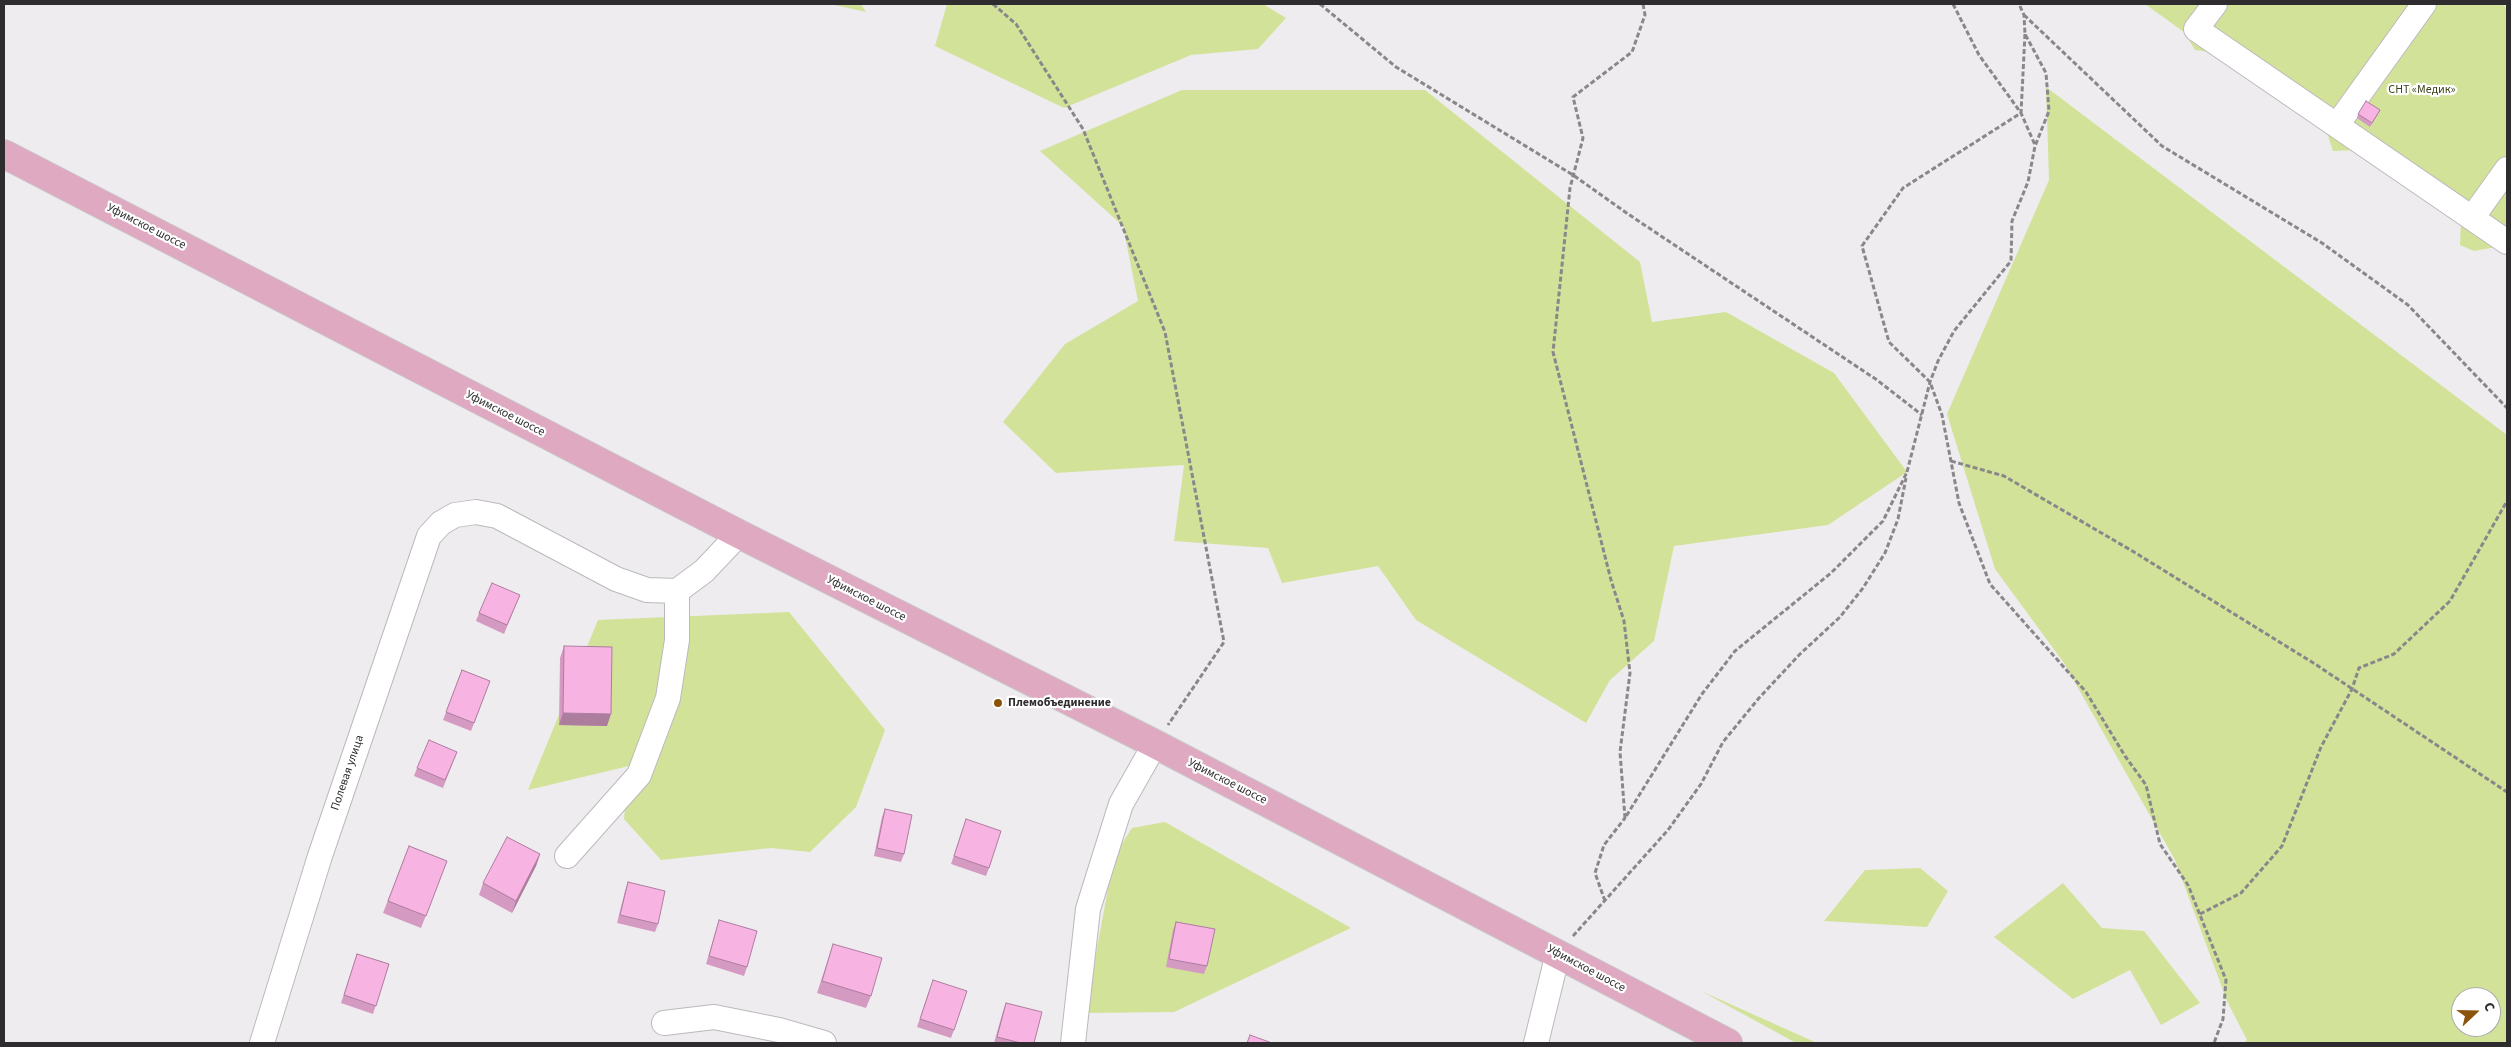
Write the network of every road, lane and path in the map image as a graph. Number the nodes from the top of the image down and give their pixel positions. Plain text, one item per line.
1 (993, 4) edge
2 (1320, 4) edge
3 (1643, 4) edge
4 (1953, 4) edge
5 (2019, 4) edge
6 (2215, 4) edge
7 (2424, 4) edge
8 (2024, 15) junction
9 (2025, 34) junction
10 (2021, 113) junction
11 (2337, 125) junction
12 (2035, 146) junction
13 (4, 154) edge
14 (2507, 169) edge
15 (1573, 175) junction
16 (2472, 218) junction
17 (2507, 242) edge
18 (1930, 382) junction
19 (2507, 408) edge
20 (1922, 415) junction
21 (1951, 461) junction
22 (1907, 472) junction
23 (2507, 501) edge
24 (739, 534) junction
25 (677, 591) junction
26 (2352, 689) junction
27 (1154, 744) junction
28 (2507, 792) edge
29 (1625, 818) junction
30 (567, 856) dead end
31 (1605, 901) junction
32 (2200, 914) junction
33 (1558, 953) junction
34 (664, 1024) dead end
35 (262, 1043) edge
36 (824, 1043) edge
37 (1073, 1043) edge
38 (1536, 1043) edge
39 (1728, 1043) edge
40 (2214, 1043) edge

1 - 27 path
2 - 15 path
3 - 15 path
4 - 10 path
5 - 8 path
6 - 11 street
7 - 11 street
8 - 9 path
8 - 19 path
9 - 10 path
9 - 12 path
10 - 12 path
10 - 18 path
11 - 16 street
12 - 18 path
13 - 24 main road, Уфимское шоссе
14 - 16 street
15 - 20 path
15 - 29 path
16 - 17 street
18 - 20 path
18 - 21 path
20 - 22 path
21 - 26 path
21 - 32 path
22 - 29 path
22 - 31 path
23 - 26 path
24 - 25 street
24 - 27 main road, Уфимское шоссе
25 - 30 street
25 - 35 street, Полевая улица
26 - 28 path
26 - 32 path
27 - 33 main road, Уфимское шоссе
27 - 37 street
29 - 31 path
31 - 33 path
32 - 40 path
33 - 38 street
33 - 39 main road, Уфимское шоссе
34 - 36 street

